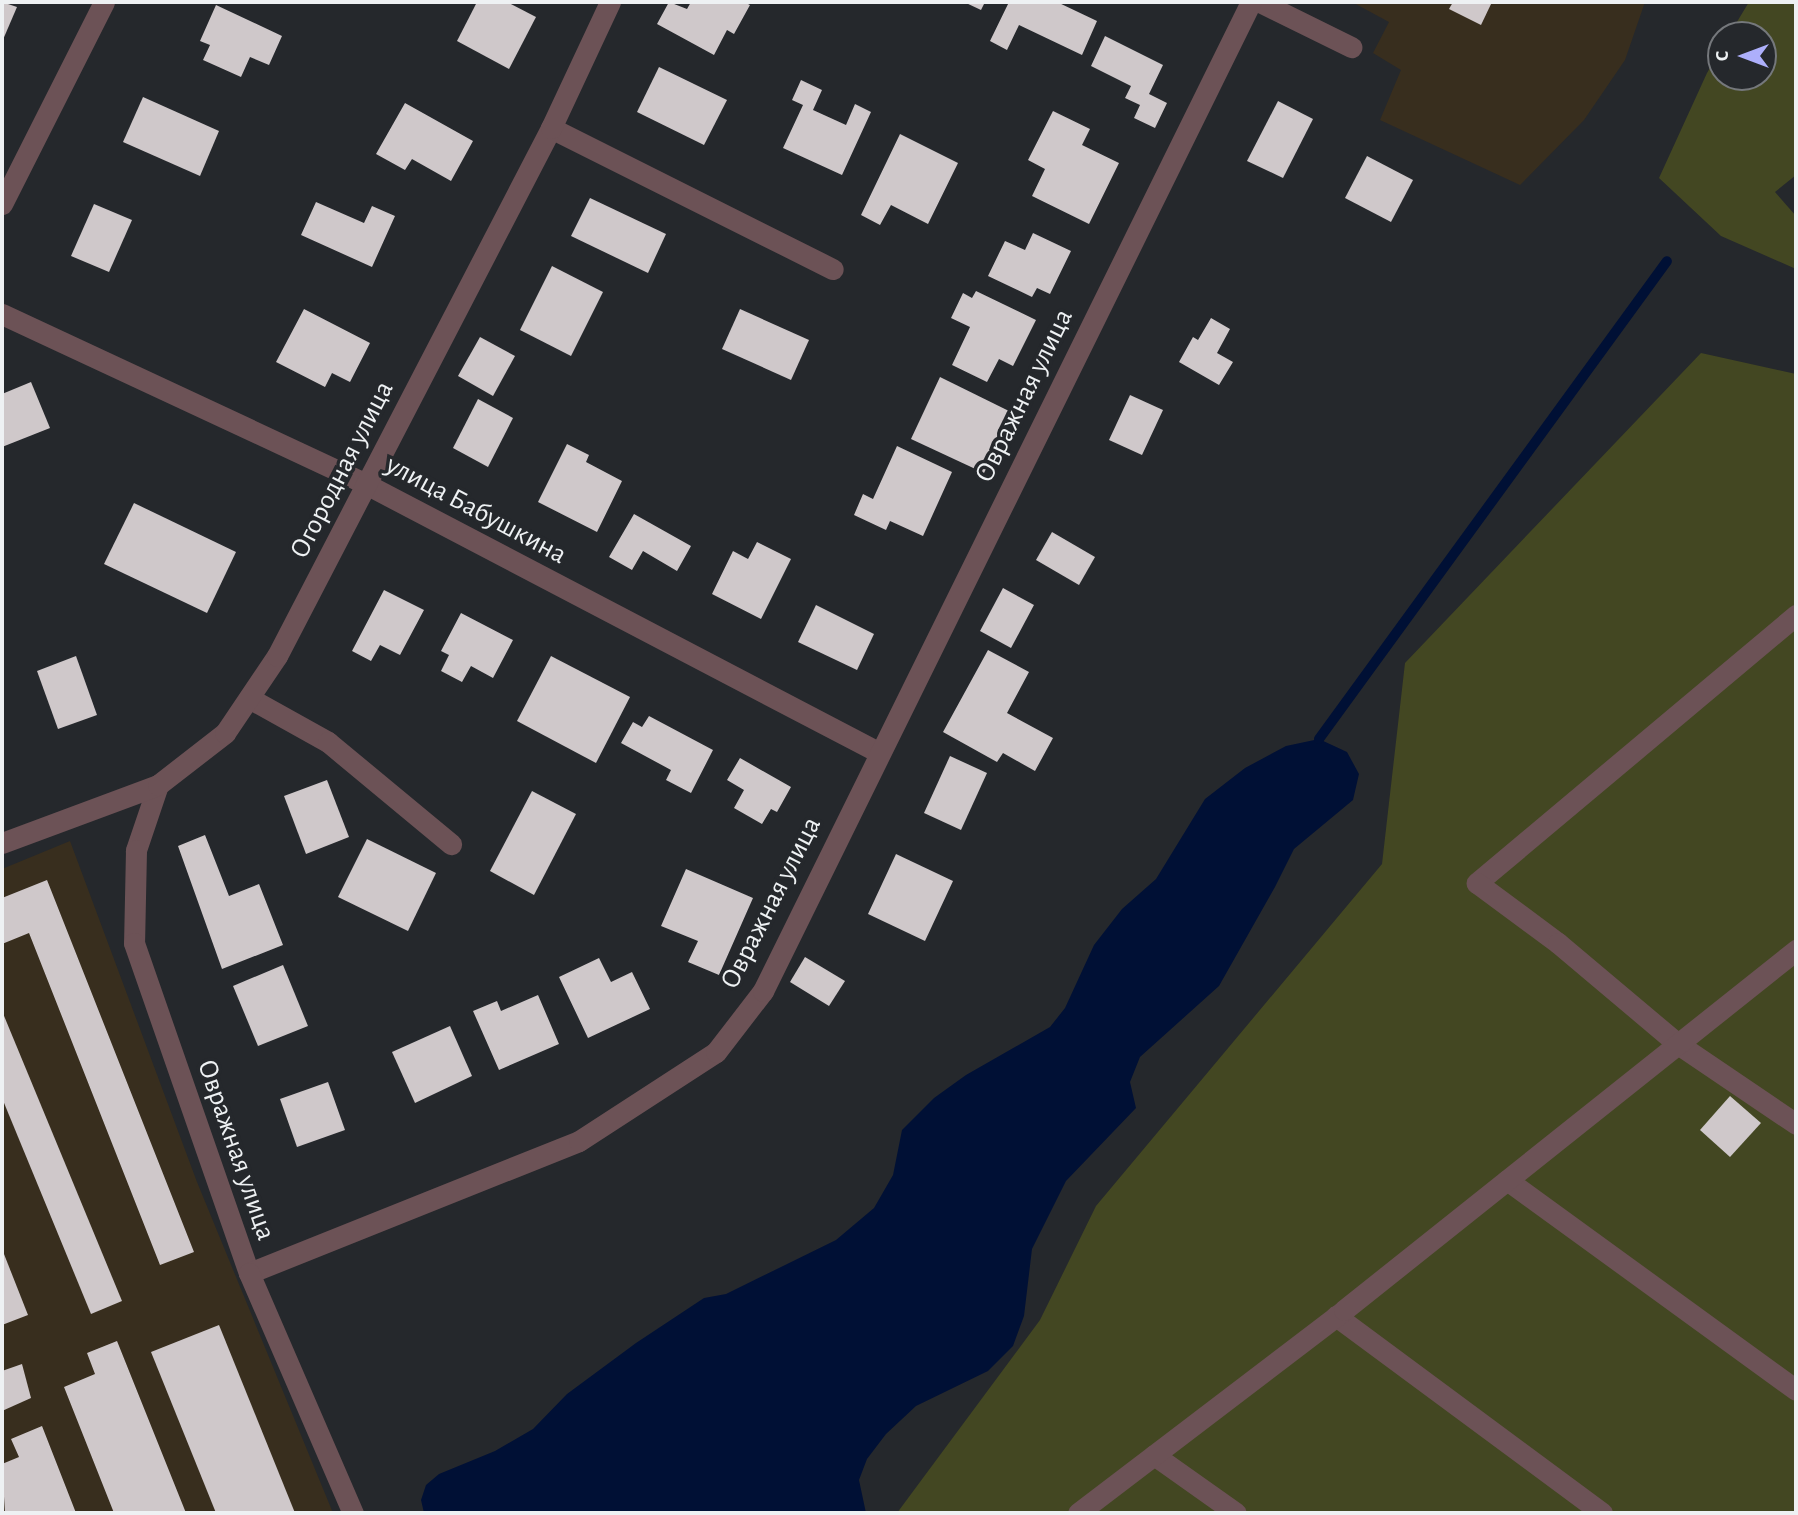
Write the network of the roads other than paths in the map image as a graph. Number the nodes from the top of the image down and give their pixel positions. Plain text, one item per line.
1 (104, 2) edge
2 (610, 2) edge
3 (1251, 2) edge
4 (1260, 2) edge
5 (1352, 47) dead end
6 (551, 128) junction
7 (2, 204) edge
8 (833, 269) dead end
9 (2, 314) edge
10 (366, 484) junction
11 (1796, 615) edge
12 (249, 698) junction
13 (878, 752) junction
14 (158, 785) junction
15 (2, 843) edge
16 (451, 844) dead end
17 (1796, 950) edge
18 (1678, 1044) junction
19 (1796, 1124) edge
20 (1507, 1180) junction
21 (249, 1273) junction
22 (1336, 1316) junction
23 (1796, 1390) edge
24 (1154, 1455) junction
25 (353, 1513) edge
26 (1078, 1513) edge
27 (1236, 1513) edge
28 (1602, 1513) edge

1 - 7 street
2 - 6 street, Огородная улица
3 - 13 street, Овражная улица
4 - 5 street
6 - 8 street
6 - 10 street, Огородная улица
9 - 10 street, улица Бабушкина
10 - 12 street, Огородная улица
10 - 13 street, улица Бабушкина
11 - 18 street
12 - 14 street, Огородная улица
12 - 16 street
13 - 21 street, Овражная улица
14 - 15 street, Огородная улица
14 - 21 street, Овражная улица
17 - 18 street
18 - 19 street
18 - 20 street
20 - 22 street
20 - 23 street
21 - 25 street
22 - 24 street
22 - 28 street
24 - 26 street
24 - 27 street

